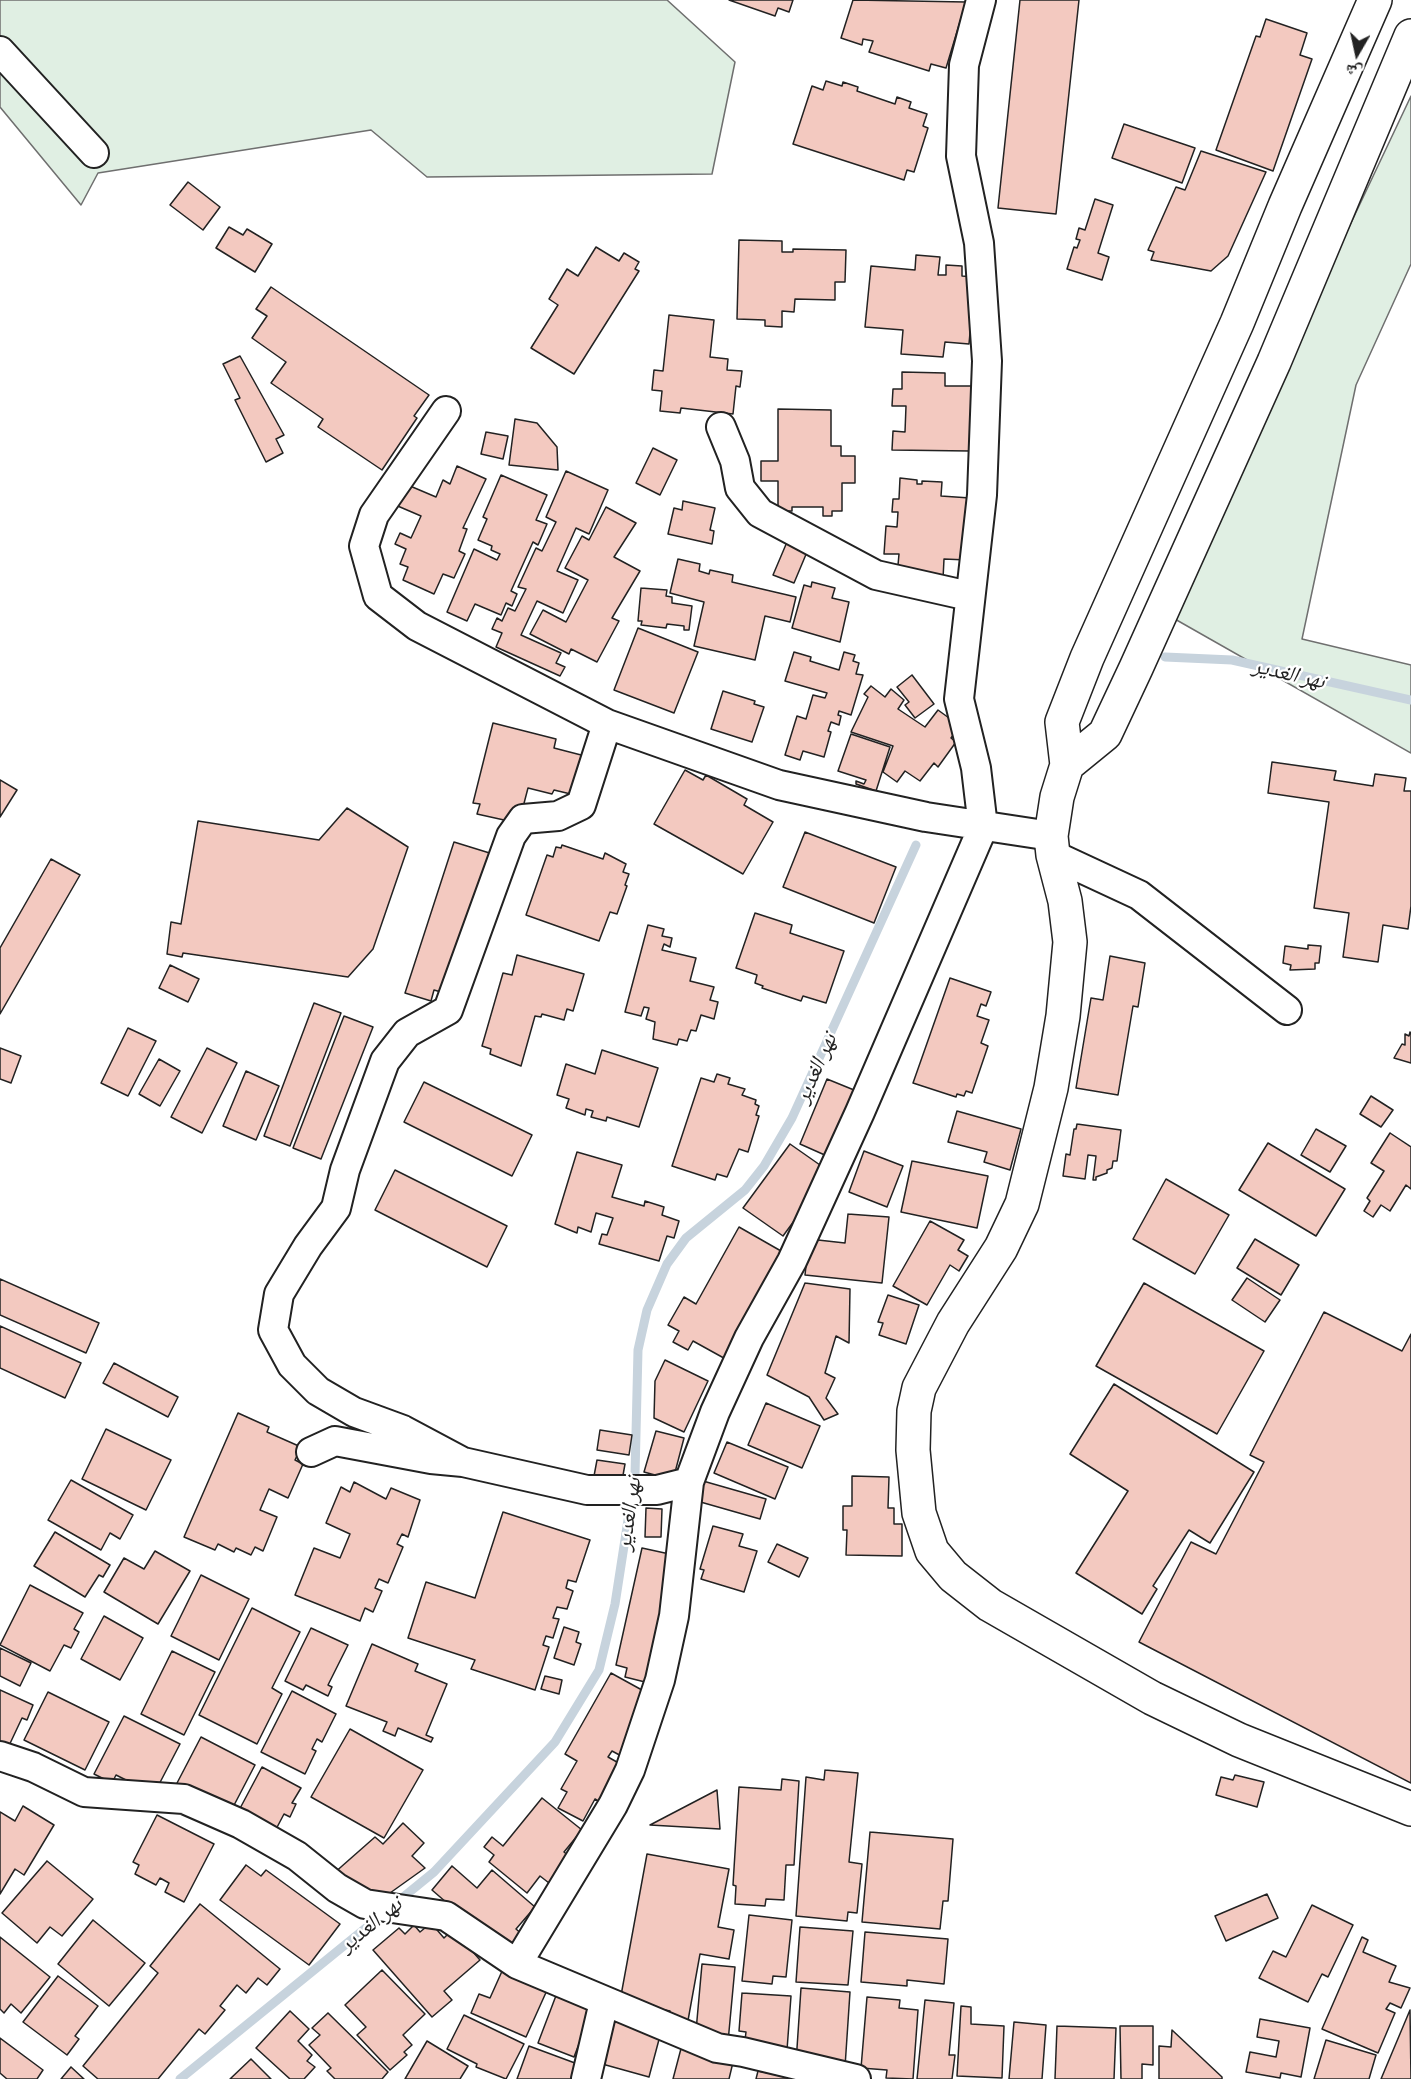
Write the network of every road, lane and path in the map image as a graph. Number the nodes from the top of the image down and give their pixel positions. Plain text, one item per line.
1 (981, 0) edge
2 (1375, 0) edge
3 (1411, 36) edge
4 (0, 51) edge
5 (94, 153) dead end
6 (446, 411) dead end
7 (721, 427) dead end
8 (969, 596) junction
9 (607, 724) junction
10 (1067, 765) junction
11 (983, 827) junction
12 (1052, 846) junction
13 (1287, 1010) dead end
14 (312, 1452) dead end
15 (463, 1462) junction
16 (689, 1482) junction
17 (0, 1756) edge
18 (1411, 1809) edge
19 (517, 1964) junction
20 (604, 2002) junction
21 (586, 2079) edge
22 (855, 2079) edge

1 - 8 street
2 - 10 street
3 - 10 street
4 - 5 street
6 - 9 street
7 - 8 street
8 - 11 street
9 - 11 street
9 - 15 street
10 - 12 street
11 - 12 street
11 - 16 street
12 - 13 street
12 - 18 street
14 - 15 street
15 - 16 street
16 - 19 street
17 - 19 street
19 - 20 street
20 - 21 street
20 - 22 street

